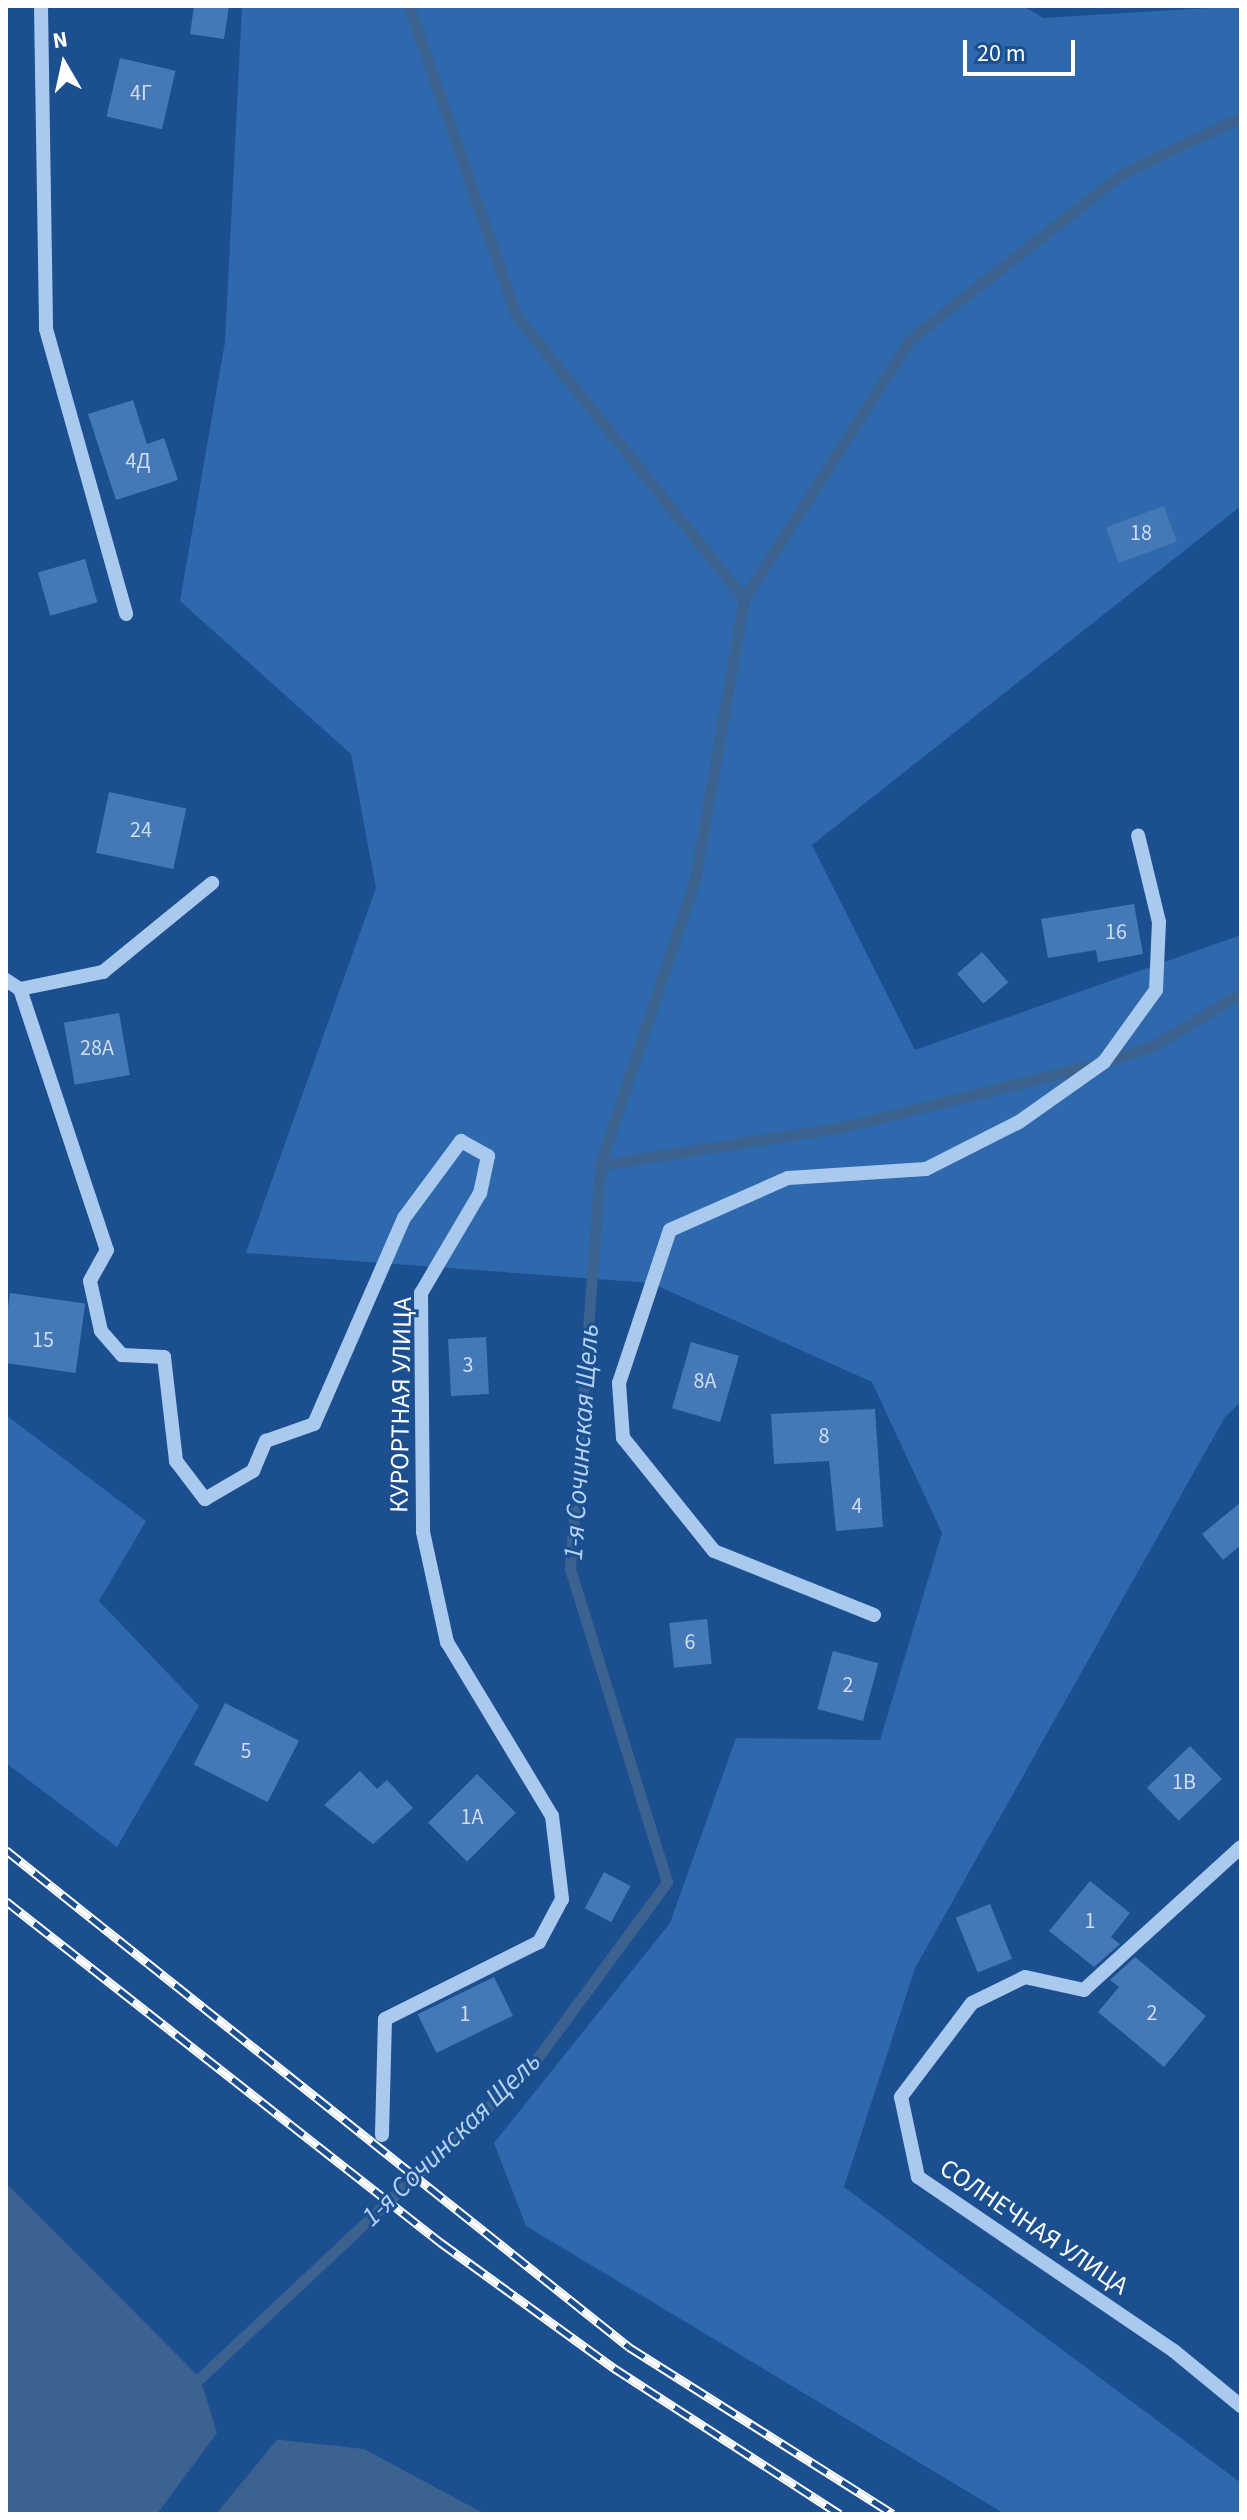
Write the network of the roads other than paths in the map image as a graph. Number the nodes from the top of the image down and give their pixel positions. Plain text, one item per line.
1 (41, 6) edge
2 (126, 614) dead end
3 (1138, 835) dead end
4 (212, 883) dead end
5 (6, 980) edge
6 (20, 989) junction
7 (874, 1615) dead end
8 (1241, 1847) edge
9 (382, 2135) dead end
10 (1241, 2406) edge

1 - 2 street
3 - 7 street
4 - 6 street
5 - 6 street
6 - 9 street, КУРОРТНАЯ УЛИЦА
8 - 10 street, СОЛНЕЧНАЯ УЛИЦА

